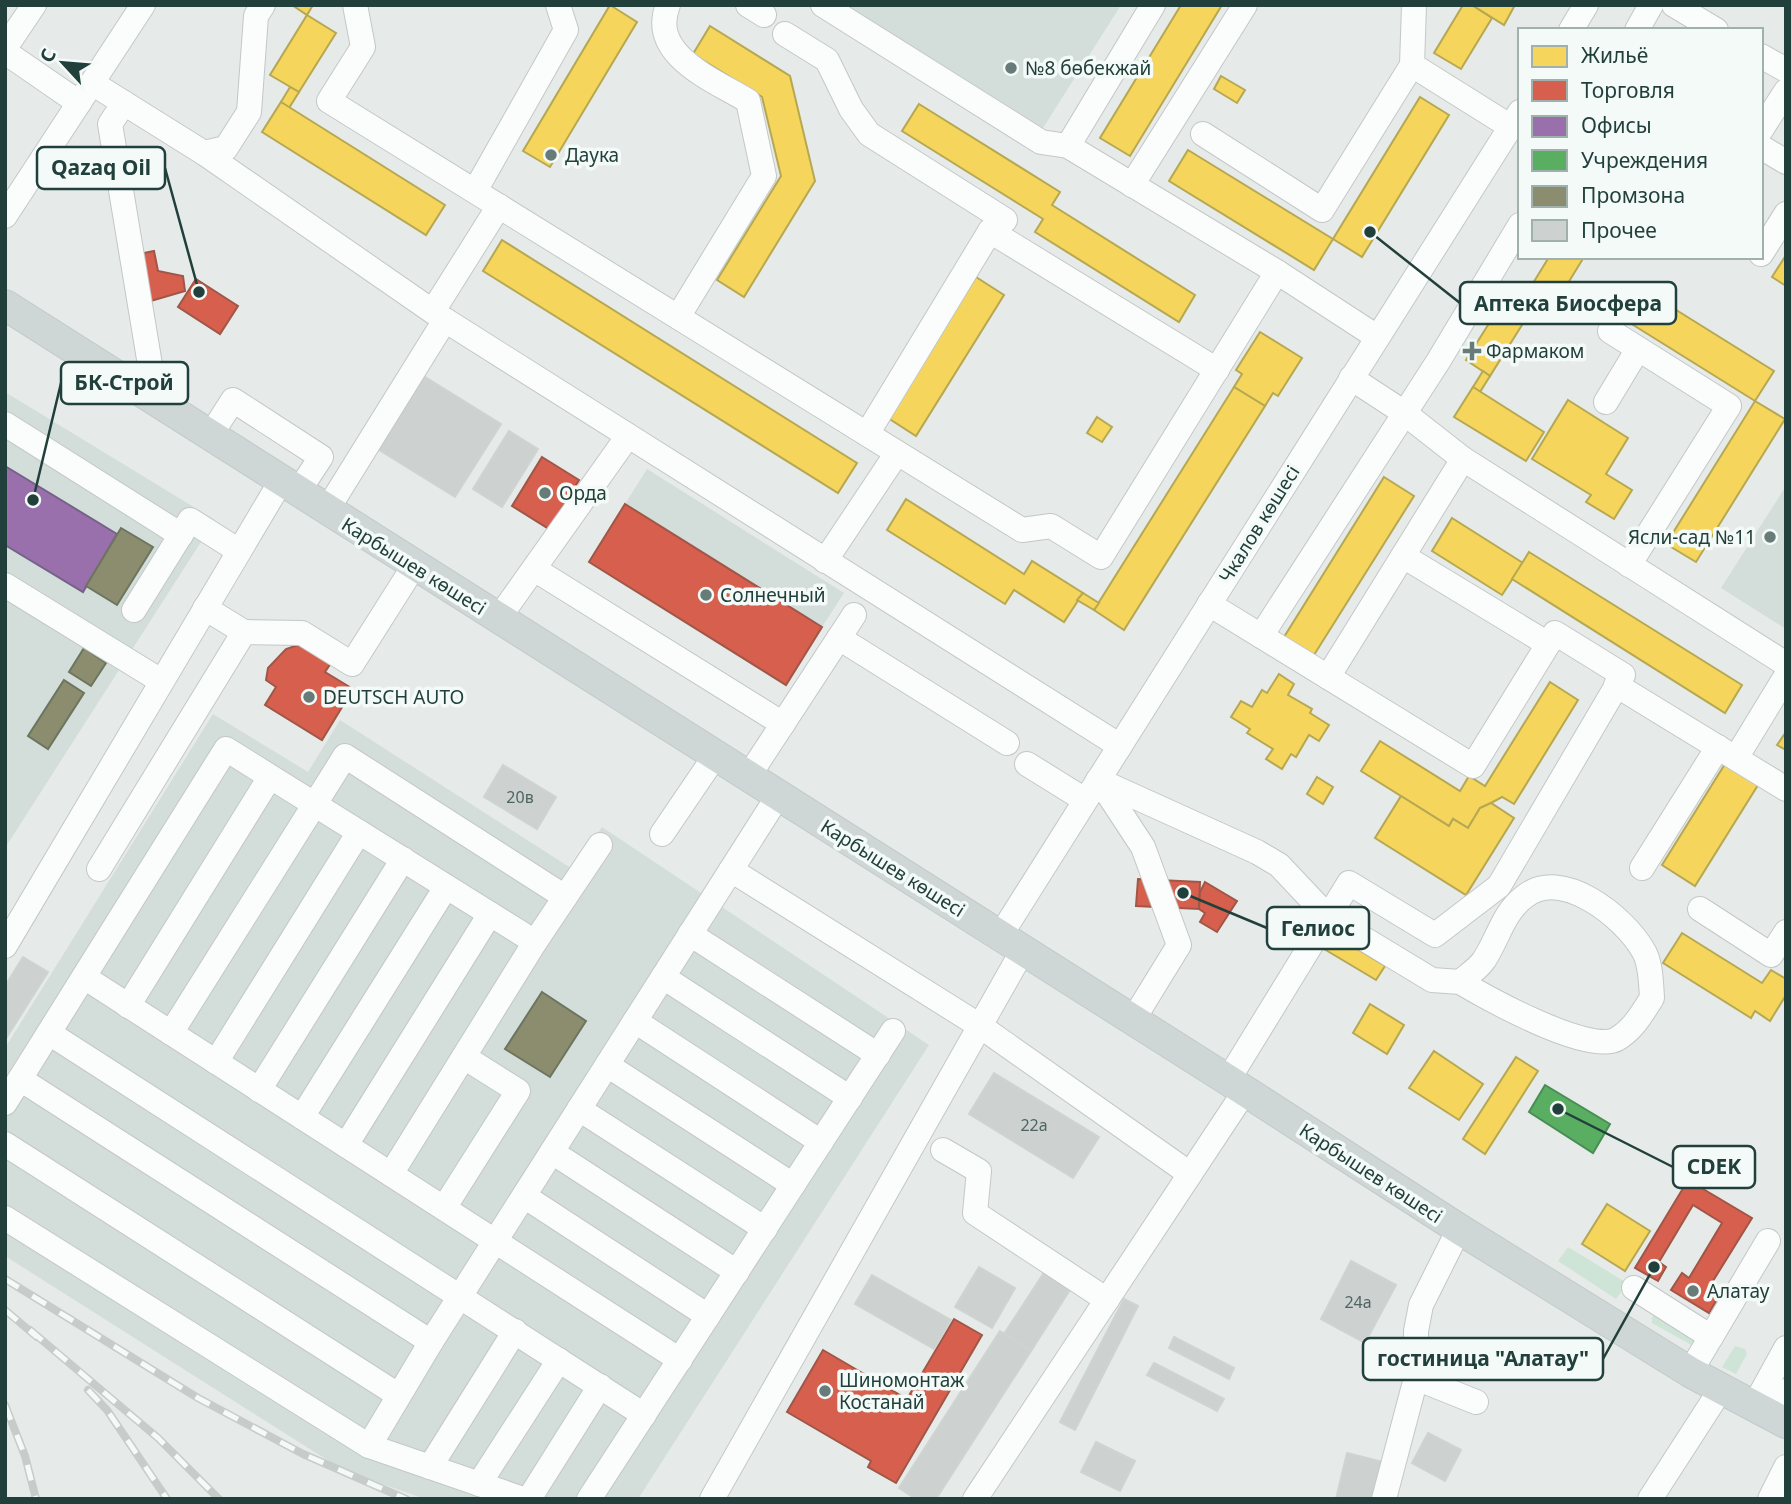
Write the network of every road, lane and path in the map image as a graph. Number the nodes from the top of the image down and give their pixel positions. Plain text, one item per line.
1 (34, 5) edge
2 (143, 5) edge
3 (262, 5) edge
4 (355, 5) edge
5 (558, 5) edge
6 (668, 5) edge
7 (823, 5) edge
8 (1153, 5) edge
9 (1245, 5) edge
10 (1414, 5) edge
11 (1586, 5) edge
12 (1651, 5) edge
13 (1674, 5) edge
14 (1572, 28) edge
15 (1638, 28) edge
16 (1713, 28) edge
17 (785, 34) dead end
18 (5, 50) edge
19 (1763, 57) edge
20 (1412, 65) junction
21 (1786, 70) edge
22 (92, 83) junction
23 (1786, 90) edge
24 (79, 103) junction
25 (124, 103) junction
26 (1515, 120) edge
27 (1763, 127) edge
28 (1203, 134) dead end
29 (1068, 146) junction
30 (1763, 148) edge
31 (204, 153) junction
32 (1786, 162) edge
33 (1132, 185) junction
34 (475, 191) junction
35 (499, 206) junction
36 (1786, 214) edge
37 (5, 216) edge
38 (1518, 228) edge
39 (990, 231) junction
40 (1763, 251) edge
41 (1278, 272) junction
42 (5, 305) edge
43 (439, 315) junction
44 (678, 317) junction
45 (1610, 331) dead end
46 (1377, 337) junction
47 (1639, 349) junction
48 (1217, 370) junction
49 (1351, 378) junction
50 (156, 401) junction
51 (1606, 402) dead end
52 (1404, 412) junction
53 (5, 424) edge
54 (867, 434) junction
55 (210, 436) junction
56 (628, 436) junction
57 (897, 453) junction
58 (1464, 459) junction
59 (290, 487) junction
60 (327, 510) junction
61 (181, 535) junction
62 (239, 551) junction
63 (1403, 556) junction
64 (825, 561) junction
65 (1629, 565) junction
66 (414, 566) junction
67 (534, 569) junction
68 (5, 585) edge
69 (1209, 604) junction
70 (205, 608) junction
71 (134, 610) dead end
72 (854, 615) dead end
73 (498, 620) junction
74 (244, 632) junction
75 (1261, 636) junction
76 (839, 638) junction
77 (1548, 644) junction
78 (1786, 664) edge
79 (1786, 676) edge
80 (1328, 677) junction
81 (161, 681) junction
82 (1616, 685) junction
83 (783, 724) junction
84 (1007, 743) dead end
85 (1120, 746) junction
86 (1727, 753) junction
87 (715, 756) junction
88 (1027, 764) dead end
89 (270, 777) junction
90 (748, 777) junction
91 (1786, 789) edge
92 (1092, 790) junction
93 (778, 796) junction
94 (314, 804) junction
95 (359, 832) junction
96 (662, 834) dead end
97 (600, 845) dead end
98 (402, 859) junction
99 (1643, 868) dead end
100 (99, 869) dead end
101 (731, 870) junction
102 (446, 887) junction
103 (565, 897) junction
104 (1700, 909) dead end
105 (490, 914) junction
106 (1328, 917) junction
107 (1786, 932) edge
108 (690, 934) junction
109 (535, 942) junction
110 (1011, 943) junction
111 (5, 946) edge
112 (83, 977) junction
113 (663, 977) junction
114 (1460, 982) junction
115 (128, 1006) junction
116 (1133, 1020) junction
117 (635, 1021) junction
118 (980, 1026) junction
119 (893, 1031) dead end
120 (49, 1033) junction
121 (171, 1033) junction
122 (878, 1055) junction
123 (464, 1057) junction
124 (216, 1062) junction
125 (607, 1065) junction
126 (20, 1079) junction
127 (1237, 1085) junction
128 (259, 1090) junction
129 (850, 1098) junction
130 (5, 1103) edge
131 (579, 1109) junction
132 (302, 1117) junction
133 (821, 1142) junction
134 (5, 1143) edge
135 (346, 1145) junction
136 (943, 1150) dead end
137 (552, 1152) junction
138 (391, 1174) junction
139 (1191, 1174) junction
140 (793, 1185) junction
141 (524, 1196) junction
142 (444, 1209) junction
143 (5, 1218) edge
144 (765, 1229) junction
145 (1459, 1229) junction
146 (495, 1241) junction
147 (1768, 1241) dead end
148 (737, 1272) junction
149 (1634, 1288) dead end
150 (460, 1296) junction
151 (1107, 1300) junction
152 (708, 1316) junction
153 (514, 1331) junction
154 (1711, 1337) junction
155 (431, 1342) junction
156 (1786, 1348) edge
157 (559, 1360) junction
158 (680, 1360) junction
159 (1690, 1372) junction
160 (1416, 1378) junction
161 (600, 1386) junction
162 (1721, 1389) junction
163 (398, 1395) junction
164 (1476, 1402) dead end
165 (1774, 1409) edge
166 (644, 1415) junction
167 (369, 1446) junction
168 (430, 1467) junction
169 (479, 1484) junction
170 (523, 1499) edge
171 (529, 1499) edge
172 (589, 1499) edge
173 (712, 1499) edge
174 (975, 1499) edge
175 (1384, 1499) edge
176 (1650, 1499) edge

1 - 18 street
2 - 22 street
3 - 31 street
4 - 34 street
5 - 34 street
6 - 44 street
7 - 29 street
8 - 29 street
9 - 33 street
10 - 20 street
11 - 14 street
12 - 15 street
13 - 16 street
17 - 39 street
18 - 24 street
19 - 21 street
20 - 26 street
20 - 28 street
22 - 24 street
22 - 25 street
23 - 27 street
24 - 37 street
25 - 31 street
25 - 50 street
26 - 46 street, Чкалов көшесі
29 - 33 street
30 - 32 street
31 - 43 street
33 - 41 street
34 - 35 street
35 - 43 street
35 - 44 street
36 - 40 street
38 - 52 street
39 - 48 street
39 - 54 street
41 - 46 street
41 - 48 street
42 - 50 main road, Карбышев көшесі
43 - 56 street
43 - 60 street
44 - 54 street
45 - 47 street
46 - 49 street, Чкалов көшесі
47 - 51 street
47 - 65 street
48 - 57 street
49 - 52 street
49 - 69 street, Чкалов көшесі
50 - 55 main road, Карбышев көшесі
52 - 58 street
52 - 75 street
53 - 61 street
54 - 57 street
55 - 59 main road, Карбышев көшесі
55 - 59 street
56 - 64 street
56 - 67 street
57 - 64 street
58 - 63 street
58 - 65 street
59 - 60 main road, Карбышев көшесі
59 - 62 street
60 - 66 main road, Карбышев көшесі
61 - 62 street
61 - 71 street
62 - 70 street
63 - 77 street
63 - 80 street
64 - 85 street
65 - 78 street
66 - 73 main road, Карбышев көшесі
66 - 74 street
67 - 73 street
67 - 83 street
68 - 81 street
69 - 75 street
69 - 85 street, Чкалов көшесі
70 - 74 street
70 - 81 street
72 - 76 street
73 - 87 main road, Карбышев көшесі
74 - 100 street
75 - 80 street
76 - 83 street
76 - 84 street
77 - 80 street
77 - 82 street
79 - 86 street
81 - 111 street
82 - 86 street
82 - 106 street
83 - 90 street
85 - 92 street, Чкалов көшесі
86 - 91 street
86 - 99 street
87 - 90 main road, Карбышев көшесі
87 - 96 street
88 - 92 street
89 - 94 street
89 - 112 street
89 - 115 street
90 - 93 main road, Карбышев көшесі
92 - 106 street
92 - 110 street, Чкалов көшесі
92 - 116 street
93 - 101 street
93 - 110 main road, Карбышев көшесі
94 - 95 street
94 - 103 street
94 - 121 street
95 - 98 street
95 - 124 street
97 - 103 street
98 - 102 street
98 - 128 street
101 - 108 street
101 - 118 street
102 - 105 street
102 - 132 street
103 - 109 street
104 - 107 street
105 - 109 street
105 - 135 street
106 - 114 street
106 - 127 street
108 - 113 street
108 - 122 street
109 - 123 street
110 - 116 main road, Карбышев көшесі
110 - 118 street, Чкалов көшесі
112 - 115 street
112 - 120 street
113 - 117 street
113 - 129 street
114 - 114 street
115 - 121 street
116 - 127 main road, Карбышев көшесі
117 - 125 street
117 - 133 street
118 - 139 street
118 - 173 street, Чкалов көшесі
119 - 122 street
120 - 126 street
120 - 150 street
121 - 124 street
122 - 129 street
123 - 138 street
123 - 142 street
124 - 128 street
125 - 131 street
125 - 140 street
126 - 130 street
126 - 155 street
127 - 139 street
127 - 145 main road, Карбышев көшесі
128 - 132 street
129 - 133 street
131 - 137 street
131 - 144 street
132 - 135 street
133 - 140 street
134 - 163 street
135 - 138 street
136 - 151 street
137 - 141 street
137 - 148 street
138 - 142 street
139 - 151 street
140 - 144 street
141 - 146 street
141 - 152 street
142 - 146 street
143 - 167 street
144 - 148 street
145 - 159 main road, Карбышев көшесі
145 - 160 street
146 - 150 street
146 - 158 street
147 - 154 street
148 - 152 street
149 - 154 street
150 - 153 street
150 - 155 street
151 - 174 street
152 - 158 street
153 - 157 street
153 - 168 street
154 - 159 street
155 - 163 street
156 - 165 street
157 - 161 street
157 - 169 street
158 - 166 street
159 - 162 main road, Карбышев көшесі
160 - 164 street
160 - 175 street
161 - 166 street
161 - 171 street
162 - 165 main road, Карбышев көшесі
162 - 176 street
163 - 167 street
166 - 172 street
167 - 168 street
168 - 169 street
169 - 170 street

